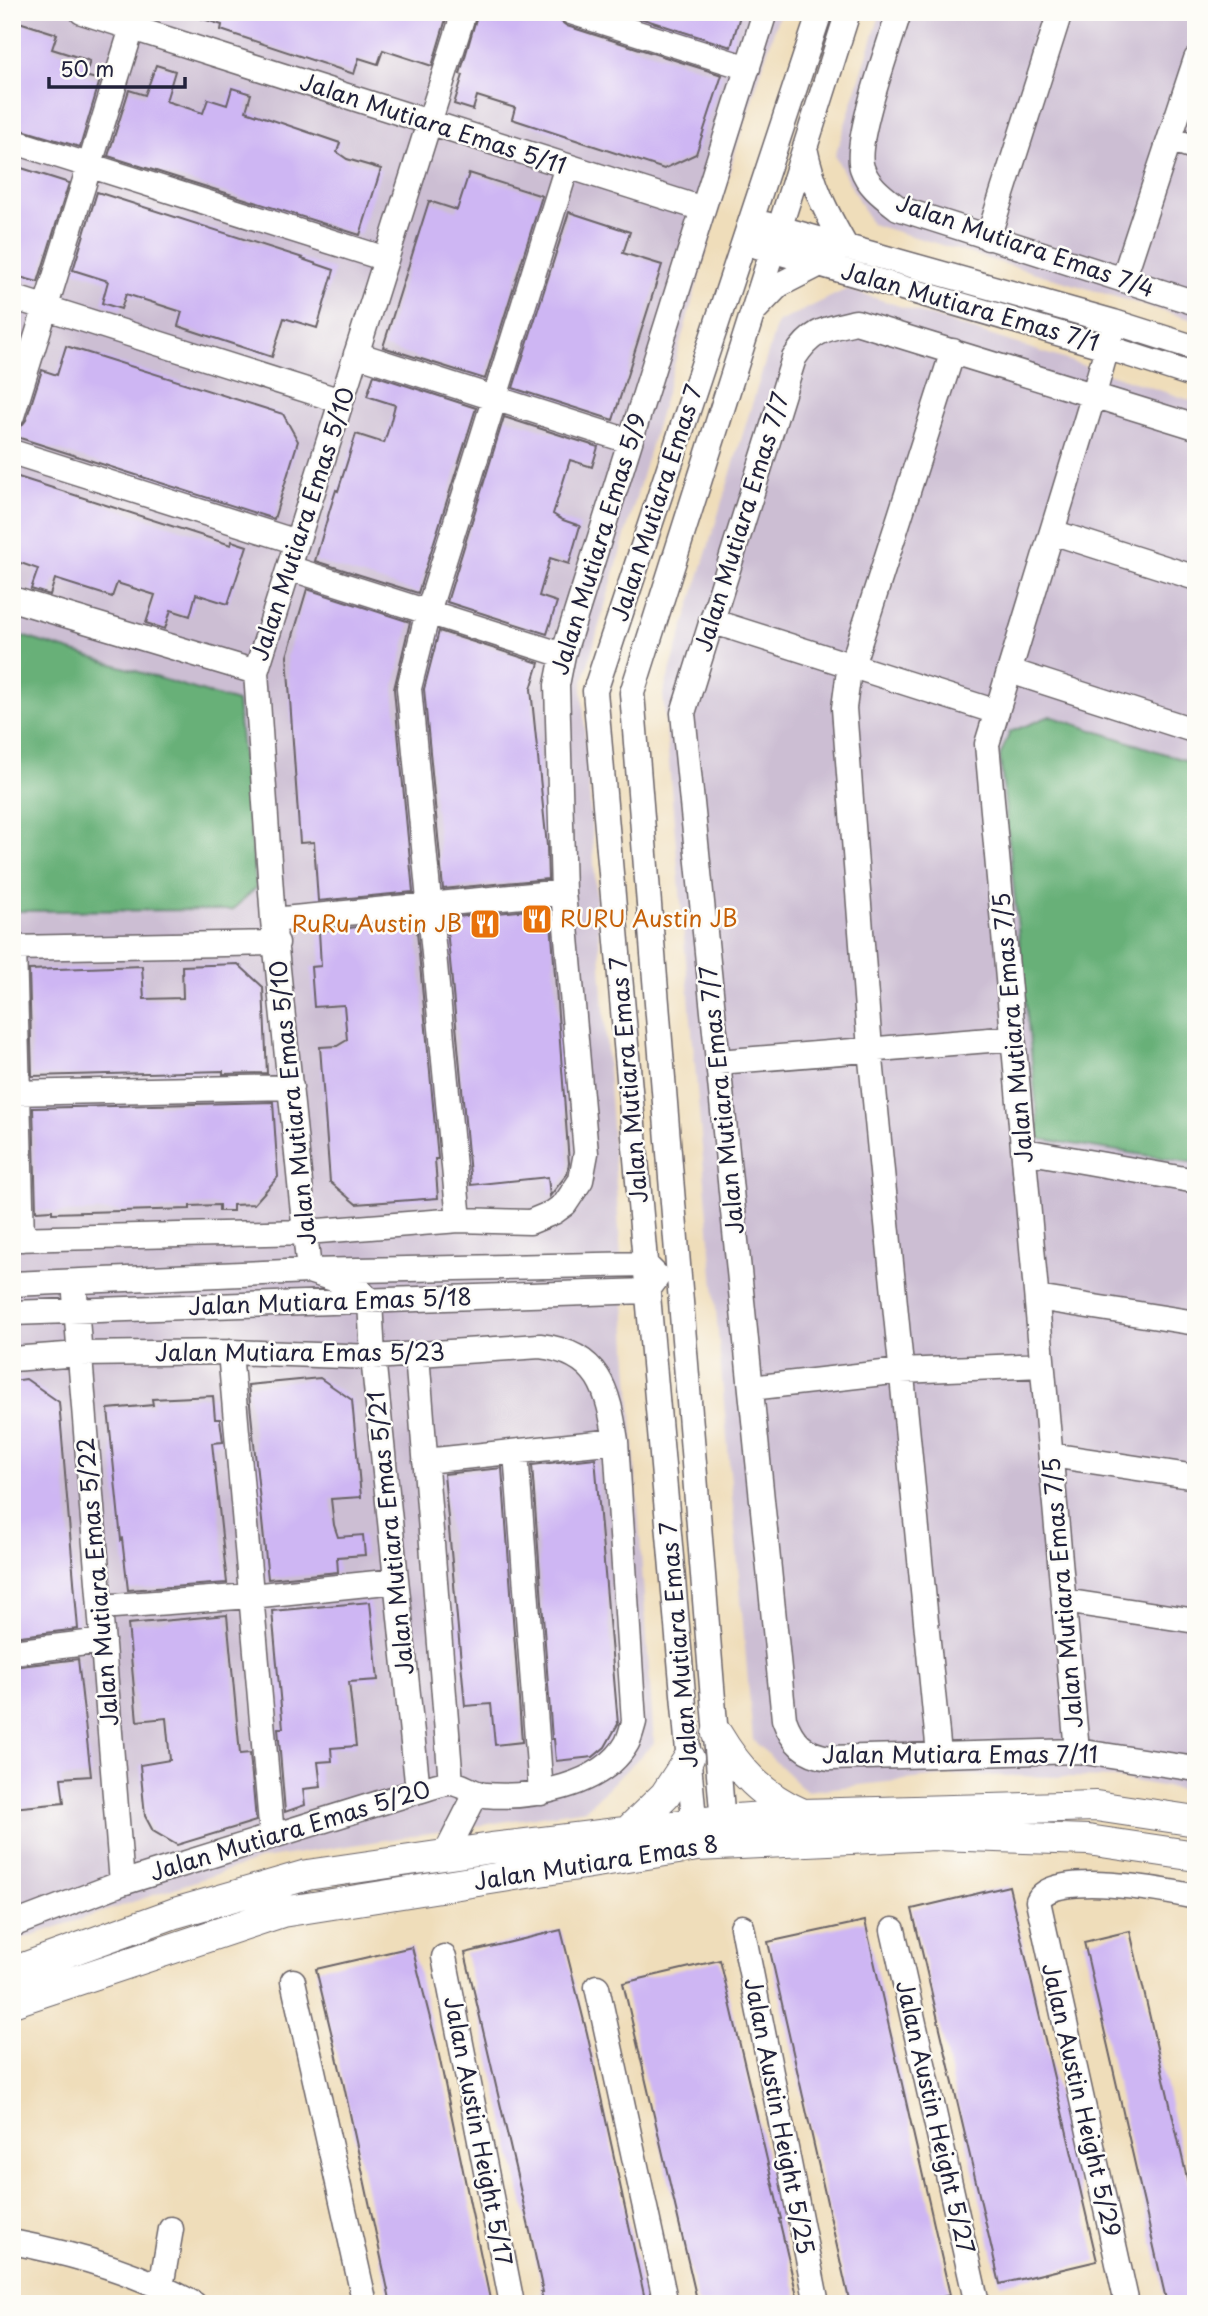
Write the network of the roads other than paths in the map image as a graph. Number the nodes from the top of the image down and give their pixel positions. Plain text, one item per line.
1 (82, 12) edge
2 (464, 12) edge
3 (571, 12) edge
4 (765, 12) edge
5 (820, 12) edge
6 (848, 12) edge
7 (900, 12) edge
8 (1060, 12) edge
9 (143, 24) edge
10 (1196, 59) edge
11 (748, 68) junction
12 (430, 122) junction
13 (1170, 139) junction
14 (12, 141) edge
15 (804, 147) junction
16 (1196, 148) edge
17 (90, 165) junction
18 (566, 166) junction
19 (704, 209) junction
20 (747, 231) junction
21 (988, 238) junction
22 (776, 239) junction
23 (846, 247) junction
24 (386, 259) junction
25 (820, 264) junction
26 (1124, 280) junction
27 (12, 297) edge
28 (1196, 303) edge
29 (46, 308) junction
30 (753, 312) junction
31 (1114, 322) junction
32 (1106, 347) junction
33 (1196, 348) edge
34 (953, 351) junction
35 (356, 354) junction
36 (1196, 376) edge
37 (1094, 394) junction
38 (494, 398) junction
39 (341, 401) junction
40 (12, 416) edge
41 (1196, 427) edge
42 (629, 440) junction
43 (12, 452) edge
44 (1052, 532) junction
45 (297, 542) junction
46 (289, 568) junction
47 (1196, 578) edge
48 (12, 598) edge
49 (428, 612) junction
50 (711, 621) junction
51 (563, 655) junction
52 (853, 666) junction
53 (1010, 671) junction
54 (256, 672) junction
55 (997, 712) junction
56 (1196, 731) edge
57 (563, 892) junction
58 (430, 905) junction
59 (275, 931) junction
60 (13, 948) edge
61 (1014, 1038) junction
62 (870, 1048) junction
63 (718, 1062) junction
64 (291, 1087) junction
65 (15, 1093) edge
66 (1025, 1151) junction
67 (1196, 1181) edge
68 (459, 1220) junction
69 (306, 1232) junction
70 (17, 1239) edge
71 (676, 1244) junction
72 (310, 1271) junction
73 (650, 1277) junction
74 (74, 1281) junction
75 (12, 1284) edge
76 (1037, 1298) junction
77 (370, 1301) junction
78 (76, 1310) junction
79 (12, 1313) edge
80 (681, 1313) junction
81 (1196, 1323) edge
82 (230, 1352) junction
83 (80, 1354) junction
84 (417, 1354) junction
85 (373, 1357) junction
86 (12, 1359) edge
87 (1042, 1365) junction
88 (901, 1371) junction
89 (751, 1388) junction
90 (608, 1396) joint
91 (616, 1441) junction
92 (516, 1452) junction
93 (1051, 1455) junction
94 (425, 1461) junction
95 (1196, 1477) edge
96 (396, 1581) junction
97 (251, 1597) junction
98 (1064, 1601) junction
99 (100, 1607) junction
100 (1196, 1621) edge
101 (103, 1641) junction
102 (12, 1651) edge
103 (784, 1719) joint
104 (717, 1734) junction
105 (1077, 1751) junction
106 (939, 1754) junction
107 (689, 1758) junction
108 (1196, 1769) edge
109 (451, 1783) junction
110 (418, 1791) junction
111 (541, 1793) junction
112 (477, 1794) junction
113 (803, 1814) junction
114 (1196, 1821) edge
115 (627, 1832) junction
116 (710, 1833) junction
117 (272, 1836) junction
118 (445, 1855) junction
119 (1196, 1856) edge
120 (122, 1883) junction
121 (1196, 1897) edge
122 (12, 1925) edge
123 (741, 1927) dead end
124 (893, 1930) dead end
125 (444, 1957) dead end
126 (12, 1972) edge
127 (293, 1981) dead end
128 (597, 1987) dead end
129 (12, 2003) edge
130 (171, 2228) dead end
131 (12, 2242) edge
132 (161, 2287) junction
133 (194, 2304) edge
134 (365, 2304) edge
135 (512, 2304) edge
136 (666, 2304) edge
137 (817, 2304) edge
138 (976, 2304) edge
139 (1127, 2304) edge

1 - 9 street, Jalan Mutiara Emas 5/11
2 - 12 street, Jalan Mutiara Emas 5/10
3 - 11 street
4 - 11 street, Jalan Mutiara Emas 5/9
5 - 20 street, Jalan Mutiara Emas 7
6 - 15 street, Jalan Mutiara Emas 7
7 - 21 street, Jalan Mutiara Emas 7/4
8 - 21 street
9 - 12 street, Jalan Mutiara Emas 5/11
9 - 17 street
10 - 13 street
11 - 19 street, Jalan Mutiara Emas 5/9
12 - 18 street, Jalan Mutiara Emas 5/11
12 - 24 street, Jalan Mutiara Emas 5/10
13 - 16 street
13 - 26 street
14 - 17 street
15 - 22 street, Jalan Mutiara Emas 7
15 - 23 street
17 - 24 street
17 - 29 street
18 - 19 street, Jalan Mutiara Emas 5/11
18 - 38 street
19 - 42 street, Jalan Mutiara Emas 5/9
20 - 22 street, Jalan Mutiara Emas 7/1
20 - 73 street, Jalan Mutiara Emas 7
21 - 26 street, Jalan Mutiara Emas 7/4
22 - 23 street, Jalan Mutiara Emas 7/1
22 - 25 street, Jalan Mutiara Emas 7/1
22 - 30 street, Jalan Mutiara Emas 7
23 - 31 street, Jalan Mutiara Emas 7/1
24 - 35 street, Jalan Mutiara Emas 5/10
25 - 30 street
25 - 32 street, Jalan Mutiara Emas 7/1
26 - 28 street, Jalan Mutiara Emas 7/4
27 - 29 street
29 - 39 street
29 - 40 street
30 - 71 street, Jalan Mutiara Emas 7
31 - 32 street, Jalan Mutiara Emas 7/5
31 - 33 street, Jalan Mutiara Emas 7/1
32 - 36 street, Jalan Mutiara Emas 7/1
32 - 37 street, Jalan Mutiara Emas 7/5
34 - 37 street, Jalan Mutiara Emas 7/7
34 - 50 street, Jalan Mutiara Emas 7/7
34 - 52 street
35 - 38 street
35 - 39 street, Jalan Mutiara Emas 5/10
37 - 41 street, Jalan Mutiara Emas 7/7
37 - 44 street, Jalan Mutiara Emas 7/5
38 - 42 street
38 - 49 street
39 - 45 street, Jalan Mutiara Emas 5/10
42 - 51 street, Jalan Mutiara Emas 5/9
43 - 45 street
44 - 47 street
44 - 53 street, Jalan Mutiara Emas 7/5
45 - 46 street, Jalan Mutiara Emas 5/10
46 - 49 street
46 - 54 street, Jalan Mutiara Emas 5/10
48 - 54 street
49 - 51 street
49 - 58 street
50 - 52 street
50 - 63 street, Jalan Mutiara Emas 7/7
51 - 57 street, Jalan Mutiara Emas 5/9
52 - 55 street
52 - 62 street
53 - 55 street, Jalan Mutiara Emas 7/5
53 - 56 street
54 - 59 street, Jalan Mutiara Emas 5/10
55 - 61 street, Jalan Mutiara Emas 7/5
57 - 58 street
57 - 68 street, Jalan Mutiara Emas 5/9
58 - 59 street
58 - 68 street
59 - 60 street
59 - 64 street, Jalan Mutiara Emas 5/10
60 - 65 street
61 - 62 street
61 - 66 street, Jalan Mutiara Emas 7/5
62 - 63 street
62 - 88 street
63 - 89 street, Jalan Mutiara Emas 7/7
64 - 65 street
64 - 69 street, Jalan Mutiara Emas 5/10
65 - 70 street
66 - 67 street
66 - 76 street, Jalan Mutiara Emas 7/5
68 - 69 street, Jalan Mutiara Emas 5/9
69 - 70 street, Jalan Mutiara Emas 5/9
69 - 72 street, Jalan Mutiara Emas 5/10
71 - 73 street
71 - 80 street, Jalan Mutiara Emas 7
72 - 73 street, Jalan Mutiara Emas 5/18
72 - 74 street, Jalan Mutiara Emas 5/18
72 - 77 street
73 - 77 street, Jalan Mutiara Emas 5/18
73 - 80 street
73 - 107 street, Jalan Mutiara Emas 7
74 - 75 street, Jalan Mutiara Emas 5/18
74 - 78 street, Jalan Mutiara Emas 5/22
76 - 81 street
76 - 87 street, Jalan Mutiara Emas 7/5
77 - 78 street, Jalan Mutiara Emas 5/18
77 - 85 street, Jalan Mutiara Emas 5/21
78 - 79 street, Jalan Mutiara Emas 5/18
78 - 83 street, Jalan Mutiara Emas 5/22
80 - 104 street, Jalan Mutiara Emas 7
82 - 83 street, Jalan Mutiara Emas 5/23
82 - 85 street, Jalan Mutiara Emas 5/23
82 - 97 street
83 - 86 street, Jalan Mutiara Emas 5/23
83 - 99 street, Jalan Mutiara Emas 5/22
84 - 85 street, Jalan Mutiara Emas 5/23
84 - 90 street, Jalan Mutiara Emas 5/23
84 - 94 street
85 - 96 street, Jalan Mutiara Emas 5/21
87 - 88 street
87 - 93 street, Jalan Mutiara Emas 7/5
88 - 89 street
88 - 106 street
89 - 103 street, Jalan Mutiara Emas 7/7
90 - 91 street, Jalan Mutiara Emas 5/20
91 - 92 street
91 - 111 street, Jalan Mutiara Emas 5/20
92 - 94 street
92 - 111 street
93 - 95 street
93 - 98 street, Jalan Mutiara Emas 7/5
94 - 109 street
96 - 97 street
96 - 110 street, Jalan Mutiara Emas 5/21
97 - 99 street
97 - 117 street
98 - 100 street
98 - 105 street, Jalan Mutiara Emas 7/5
99 - 101 street, Jalan Mutiara Emas 5/22
101 - 102 street
101 - 120 street, Jalan Mutiara Emas 5/22
103 - 106 street, Jalan Mutiara Emas 7/11
104 - 113 main road
104 - 116 street, Jalan Mutiara Emas 7
105 - 106 street, Jalan Mutiara Emas 7/11
105 - 108 street, Jalan Mutiara Emas 7/11
107 - 115 main road
107 - 116 street, Jalan Mutiara Emas 7
109 - 110 street, Jalan Mutiara Emas 5/20
109 - 112 street, Jalan Mutiara Emas 5/20
110 - 117 street, Jalan Mutiara Emas 5/20
111 - 112 street, Jalan Mutiara Emas 5/20
112 - 118 street
113 - 114 main road, Jalan Mutiara Emas 8
113 - 116 main road, Jalan Mutiara Emas 8
115 - 116 main road, Jalan Mutiara Emas 8
115 - 118 main road, Jalan Mutiara Emas 8
116 - 119 main road, Jalan Mutiara Emas 8
116 - 129 main road, Jalan Mutiara Emas 8
117 - 120 street, Jalan Mutiara Emas 5/20
118 - 126 main road, Jalan Mutiara Emas 8
120 - 122 street, Jalan Mutiara Emas 5/20
121 - 139 street, Jalan Austin Height 5/29
123 - 137 street, Jalan Austin Height 5/25
124 - 138 street, Jalan Austin Height 5/27
125 - 135 street, Jalan Austin Height 5/17
127 - 134 street
128 - 136 street
130 - 132 street
131 - 132 street
132 - 133 street

